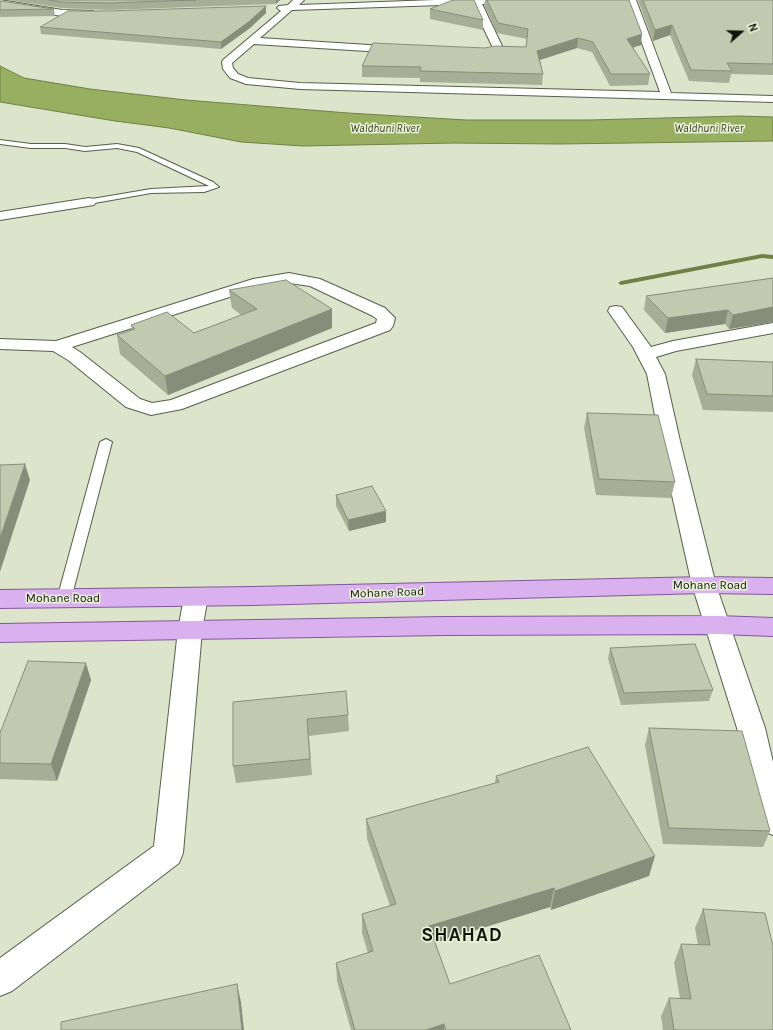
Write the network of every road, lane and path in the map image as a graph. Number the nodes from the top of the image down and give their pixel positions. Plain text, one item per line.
1 (299, 0) edge
2 (516, 0) edge
3 (631, 0) edge
4 (394, 2) edge
5 (414, 2) edge
6 (476, 2) junction
7 (0, 3) edge
8 (289, 8) junction
9 (274, 9) dead end
10 (101, 14) edge
11 (252, 41) junction
12 (413, 51) edge
13 (460, 53) edge
14 (667, 96) junction
15 (773, 99) edge
16 (0, 142) edge
17 (89, 202) joint
18 (0, 216) edge
19 (616, 311) dead end
20 (773, 328) edge
21 (0, 344) edge
22 (57, 346) junction
23 (647, 354) junction
24 (106, 442) dead end
25 (704, 585) junction
26 (773, 586) edge
27 (196, 597) junction
28 (0, 599) edge
29 (64, 599) junction
30 (718, 625) junction
31 (773, 628) edge
32 (190, 630) junction
33 (0, 633) edge
34 (762, 734) edge
35 (773, 822) edge
36 (0, 979) edge

1 - 8 street
2 - 6 street
3 - 14 street
4 - 5 street
4 - 8 street
5 - 6 street
6 - 13 street
7 - 10 street
8 - 9 street
8 - 11 street
11 - 12 street
11 - 14 street
14 - 15 street
16 - 17 lane
17 - 18 street
19 - 23 street
20 - 23 street
21 - 22 street
22 - 22 street
23 - 25 street
24 - 29 lane
25 - 26 main road, Mohane Road
25 - 27 main road, Mohane Road
25 - 30 street
27 - 29 main road, Mohane Road
27 - 32 street
28 - 29 main road, Mohane Road
30 - 31 main road
30 - 32 main road
30 - 34 street
32 - 33 main road
32 - 36 street
34 - 35 street

